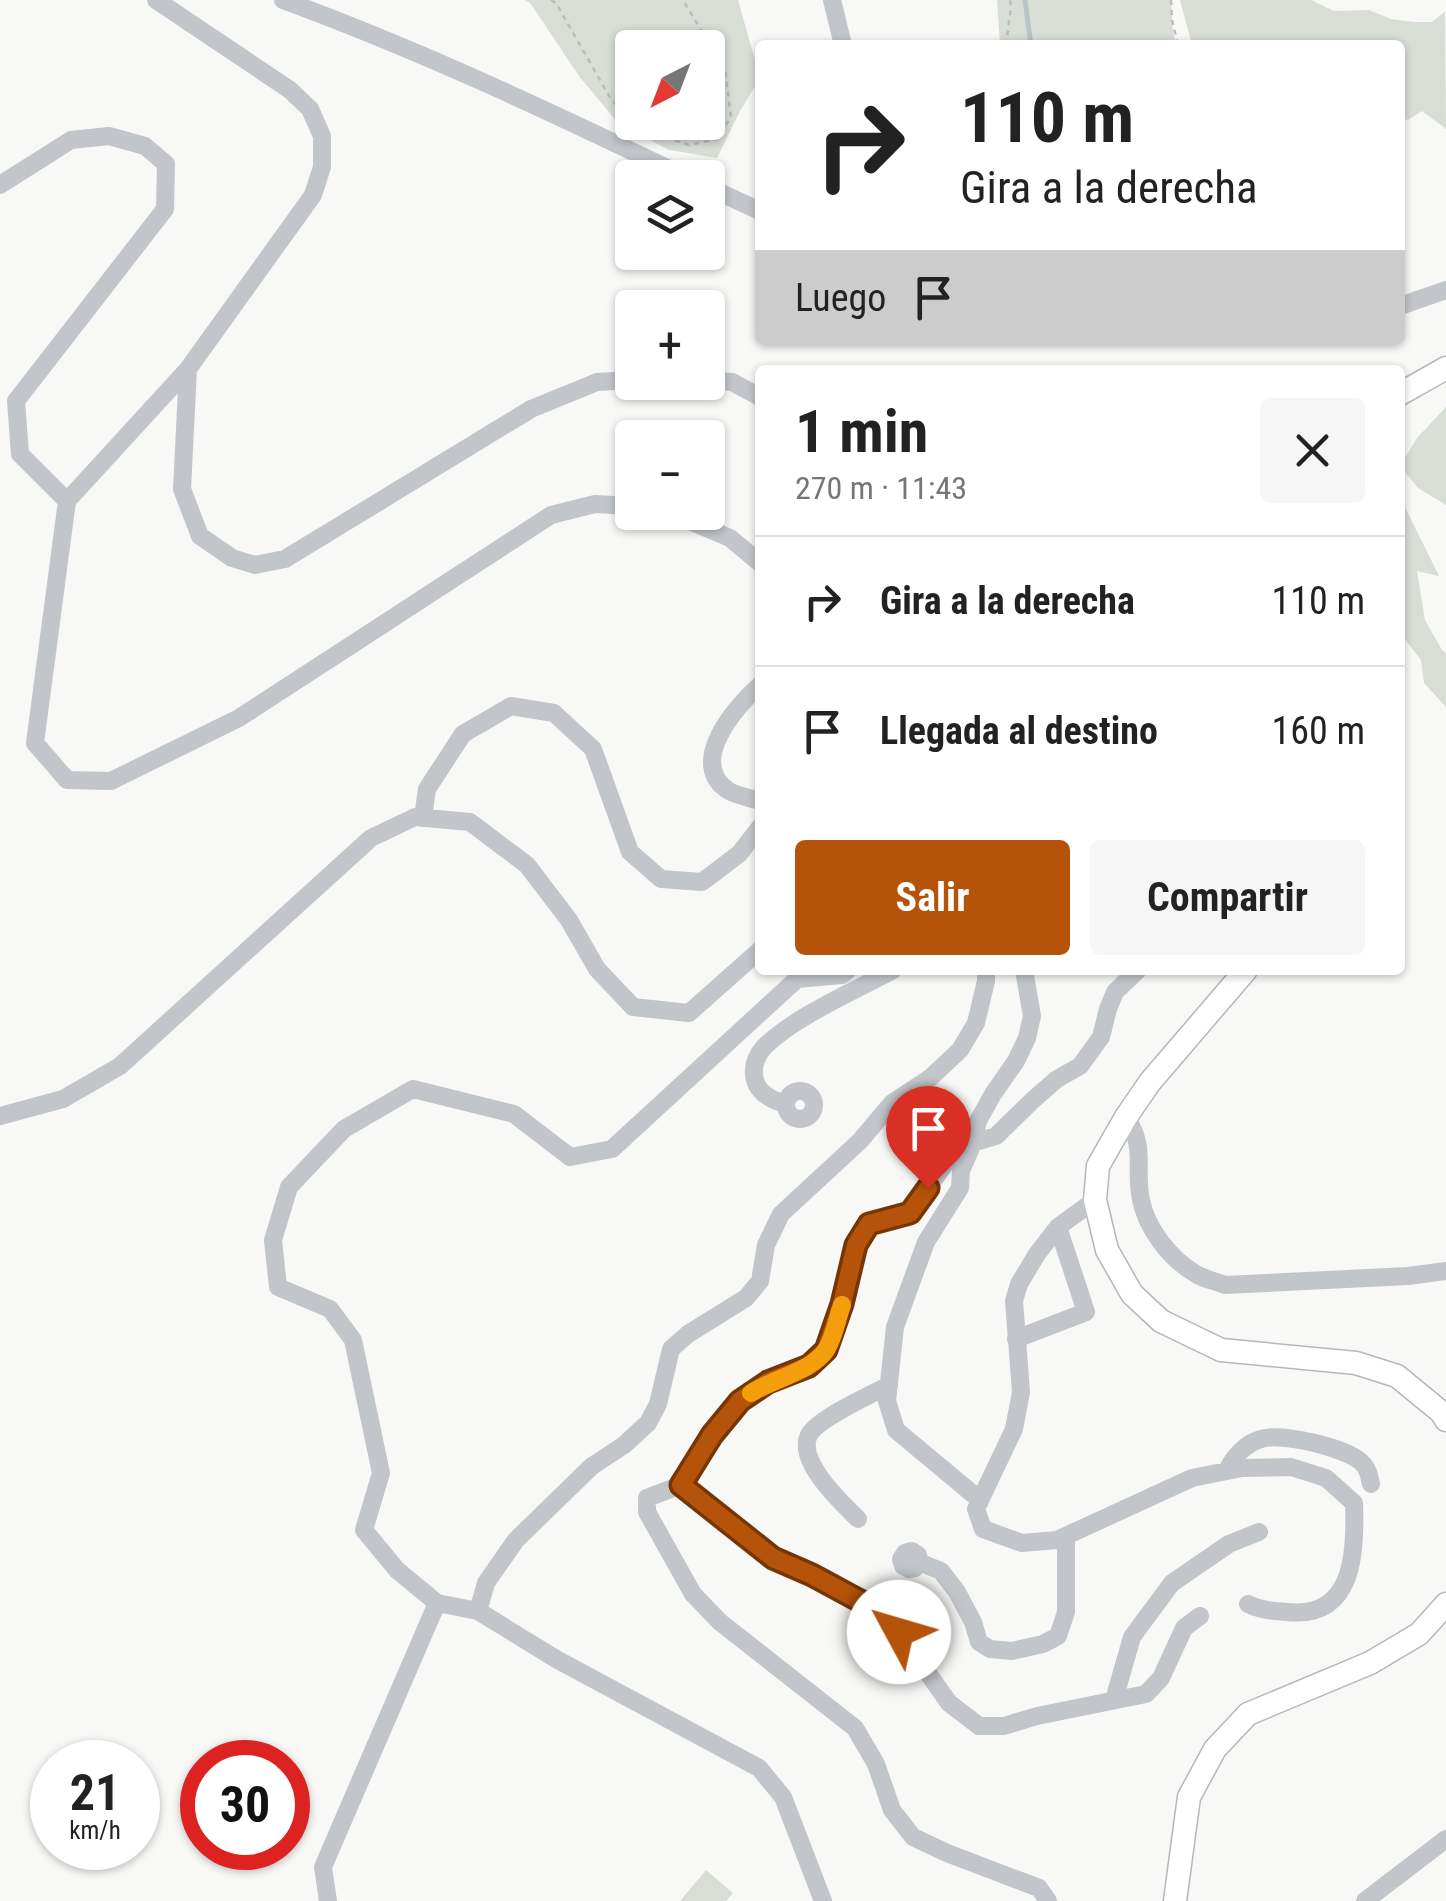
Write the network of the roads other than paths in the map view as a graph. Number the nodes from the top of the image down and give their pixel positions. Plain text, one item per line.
1 (156, 0) edge
2 (283, 0) edge
3 (832, 0) edge
4 (842, 40) edge
5 (650, 160) edge
6 (0, 185) edge
7 (725, 194) edge
8 (755, 208) edge
9 (1446, 290) edge
10 (1405, 304) edge
11 (1446, 368) edge
12 (188, 369) junction
13 (615, 381) edge
14 (725, 381) edge
15 (1405, 391) edge
16 (755, 394) edge
17 (67, 501) junction
18 (615, 505) edge
19 (711, 530) edge
20 (755, 558) edge
21 (755, 689) edge
22 (755, 799) edge
23 (424, 818) junction
24 (755, 833) edge
25 (755, 954) edge
26 (835, 975) edge
27 (884, 975) edge
28 (986, 975) edge
29 (1025, 975) edge
30 (1133, 975) edge
31 (1242, 975) edge
32 (786, 1104) dead end
33 (0, 1116) edge
34 (1126, 1117) junction
35 (974, 1143) junction
36 (1095, 1200) junction
37 (1058, 1227) junction
38 (1446, 1270) edge
39 (1016, 1339) junction
40 (889, 1385) junction
41 (1446, 1420) edge
42 (1227, 1471) junction
43 (1371, 1484) dead end
44 (681, 1485) junction
45 (980, 1500) junction
46 (858, 1520) dead end
47 (1259, 1532) dead end
48 (1066, 1536) junction
49 (919, 1562) dead end
50 (437, 1603) junction
51 (1248, 1604) dead end
52 (1446, 1604) edge
53 (478, 1611) junction
54 (1200, 1616) dead end
55 (1114, 1700) junction
56 (1446, 1839) edge
57 (328, 1901) edge
58 (823, 1901) edge
59 (1048, 1901) edge
60 (1175, 1901) edge
61 (1365, 1901) edge

1 - 12 street
2 - 5 street
3 - 4 street
6 - 17 street
7 - 8 street
9 - 10 street
11 - 15 main road
12 - 13 street
12 - 17 street
14 - 16 street
17 - 18 street
19 - 20 street
21 - 22 street
23 - 24 street
23 - 25 street
23 - 33 street
26 - 50 street
27 - 32 street
28 - 53 street
29 - 35 street
30 - 35 street
31 - 34 main road
34 - 36 main road
34 - 38 street
35 - 40 street
35 - 44 street
36 - 37 street
36 - 41 main road
37 - 39 street
37 - 39 street
39 - 45 street
40 - 45 street
40 - 46 street
42 - 43 street
42 - 48 street
42 - 51 street
44 - 55 street
44 - 59 street
45 - 48 street
47 - 55 street
48 - 49 street
50 - 53 street
50 - 57 street
52 - 60 main road
53 - 58 street
54 - 55 street
56 - 61 street

